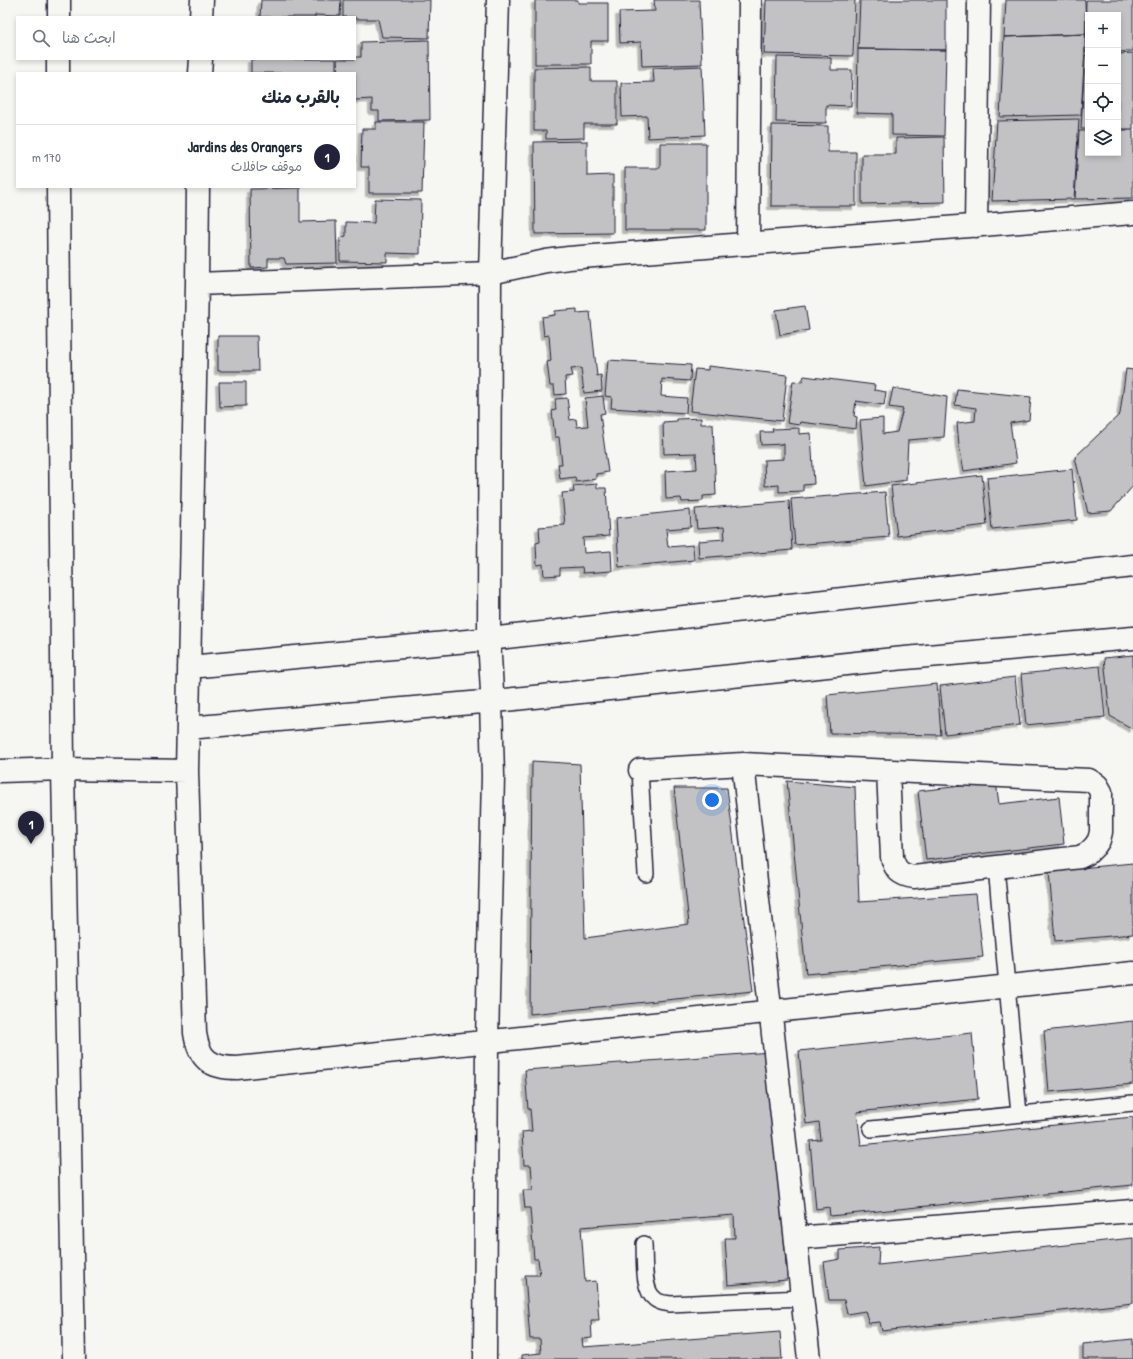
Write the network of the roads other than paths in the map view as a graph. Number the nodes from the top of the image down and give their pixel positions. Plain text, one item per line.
1 (59, 0) edge
2 (202, 0) edge
3 (498, 0) edge
4 (750, 0) edge
5 (979, 0) edge
6 (59, 16) edge
7 (201, 16) edge
8 (58, 60) edge
9 (201, 60) edge
10 (58, 72) edge
11 (200, 72) edge
12 (58, 188) edge
13 (198, 188) edge
14 (1133, 213) edge
15 (976, 226) junction
16 (748, 244) junction
17 (490, 273) junction
18 (197, 284) junction
19 (1130, 562) edge
20 (1133, 638) edge
21 (489, 639) junction
22 (189, 667) junction
23 (491, 702) junction
24 (188, 728) junction
25 (743, 764) junction
26 (63, 769) junction
27 (640, 770) joint
28 (0, 771) edge
29 (187, 771) junction
30 (888, 771) junction
31 (996, 867) junction
32 (646, 874) dead end
33 (1133, 973) edge
34 (1007, 986) junction
35 (770, 1011) junction
36 (487, 1042) junction
37 (1133, 1103) edge
38 (1019, 1114) junction
39 (871, 1129) dead end
40 (1133, 1211) edge
41 (796, 1238) junction
42 (644, 1244) dead end
43 (802, 1298) junction
44 (74, 1359) edge
45 (485, 1359) edge
46 (809, 1359) edge

1 - 6 street
2 - 7 street
3 - 17 street
4 - 16 street
5 - 15 street
8 - 10 street
9 - 11 street
12 - 26 street
13 - 18 street
14 - 15 street
15 - 16 street
16 - 17 street
17 - 18 street
17 - 21 street
18 - 22 street
19 - 21 street
20 - 23 street
21 - 22 street
21 - 23 street
22 - 24 street
23 - 24 street
23 - 36 street
24 - 29 street
25 - 27 street
25 - 30 street
25 - 35 street
26 - 28 street
26 - 29 street
26 - 44 street
27 - 32 lane
29 - 36 street
30 - 31 street
30 - 31 street
31 - 34 lane
33 - 34 street
34 - 35 street
34 - 38 lane
35 - 36 street
35 - 41 street
36 - 45 street
37 - 38 lane
38 - 39 lane
40 - 41 street
41 - 43 street
42 - 43 lane
43 - 46 street

